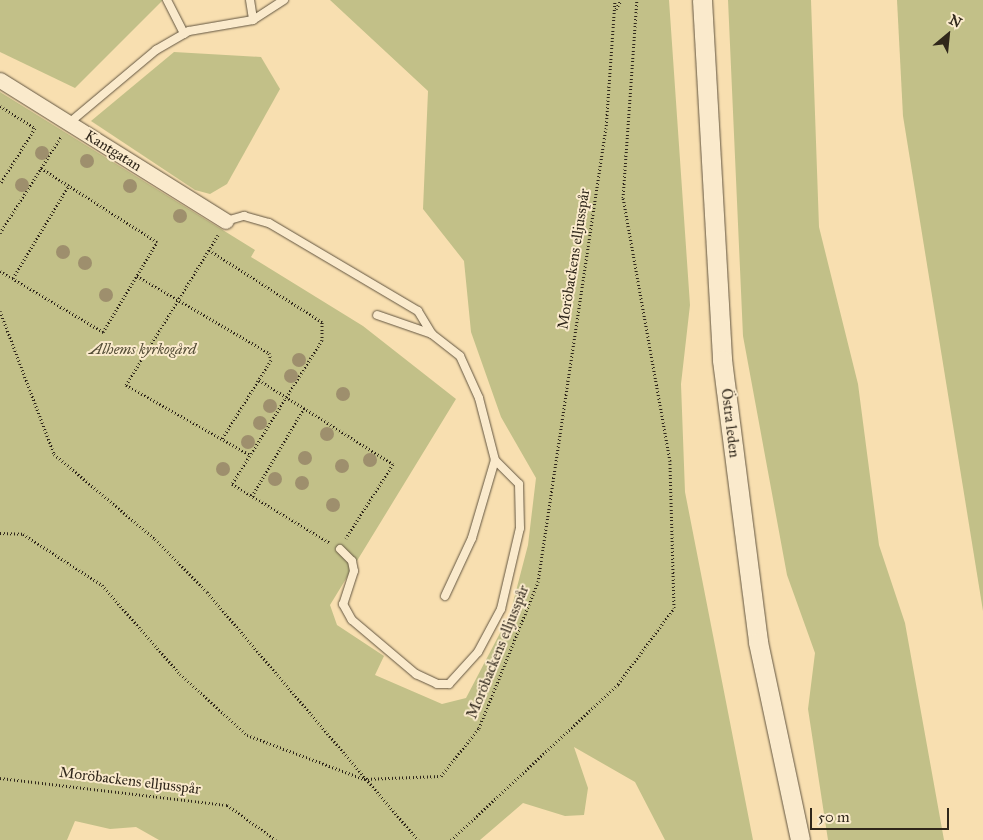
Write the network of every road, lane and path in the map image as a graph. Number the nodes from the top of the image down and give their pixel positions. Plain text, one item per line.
1 (167, 0) edge
2 (250, 0) edge
3 (284, 0) edge
4 (615, 0) edge
5 (621, 0) edge
6 (637, 0) edge
7 (702, 0) edge
8 (614, 12) junction
9 (253, 20) junction
10 (184, 34) junction
11 (0, 80) edge
12 (0, 106) edge
13 (69, 123) junction
14 (41, 168) junction
15 (0, 184) edge
16 (69, 185) junction
17 (226, 221) junction
18 (0, 233) edge
19 (209, 250) junction
20 (0, 271) edge
21 (137, 276) junction
22 (12, 278) junction
23 (178, 300) junction
24 (0, 310) edge
25 (376, 315) dead end
26 (432, 334) junction
27 (259, 380) junction
28 (286, 397) junction
29 (304, 408) junction
30 (222, 439) junction
31 (250, 456) junction
32 (495, 460) junction
33 (252, 496) junction
34 (0, 533) edge
35 (340, 549) junction
36 (445, 596) dead end
37 (0, 778) edge
38 (370, 779) junction
39 (276, 840) edge
40 (418, 840) edge
41 (451, 840) edge
42 (800, 840) edge

1 - 10 lane
2 - 9 lane
3 - 9 lane
4 - 8 path, Moröbackens elljusspår
5 - 8 path
6 - 41 path
7 - 42 street, Östra leden
8 - 38 path, Moröbackens elljusspår
9 - 10 lane
10 - 13 lane
11 - 13 street, Kantgatan
12 - 15 path
13 - 14 path
13 - 17 street, Kantgatan
14 - 16 path
14 - 18 path
16 - 21 path
16 - 22 path
17 - 19 path
17 - 26 lane
19 - 23 path
19 - 28 path
20 - 22 path
21 - 22 path
21 - 23 path
23 - 27 path
23 - 30 path
24 - 38 path
25 - 26 lane
26 - 32 lane
27 - 28 path
27 - 30 path
28 - 29 path
28 - 31 path
29 - 33 path
29 - 35 path
30 - 31 path
31 - 33 path
32 - 35 lane
32 - 36 lane
33 - 35 path
34 - 38 path, Moröbackens elljusspår
37 - 39 path, Moröbackens elljusspår
38 - 40 path

